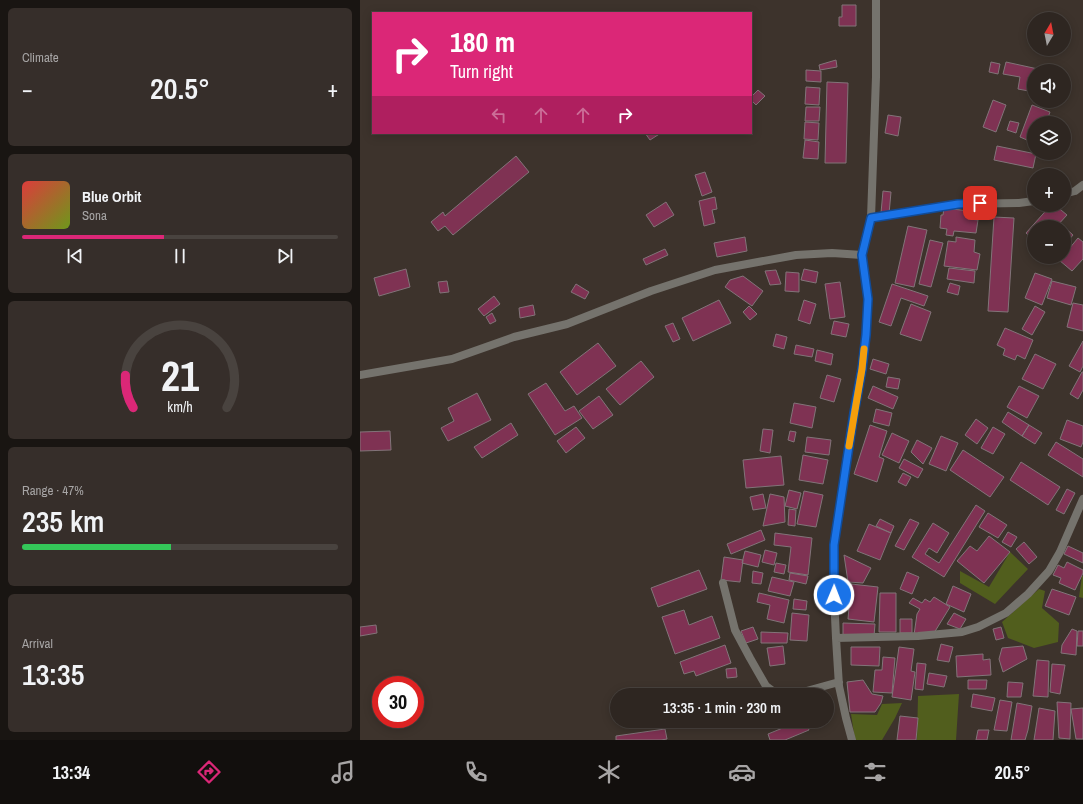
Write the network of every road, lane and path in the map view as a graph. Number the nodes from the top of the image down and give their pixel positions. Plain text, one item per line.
1 (876, 0) edge
2 (1083, 185) edge
3 (1071, 192) edge
4 (1027, 202) edge
5 (871, 218) junction
6 (862, 255) junction
7 (360, 375) edge
8 (1083, 500) edge
9 (723, 583) dead end
10 (836, 638) junction
11 (839, 682) junction
12 (769, 688) edge
13 (817, 688) edge
14 (852, 740) edge

1 - 5 street
2 - 3 street
4 - 5 street
5 - 6 street
6 - 7 street
6 - 10 street
8 - 10 street
9 - 12 street
10 - 11 street
11 - 13 street
11 - 14 street

